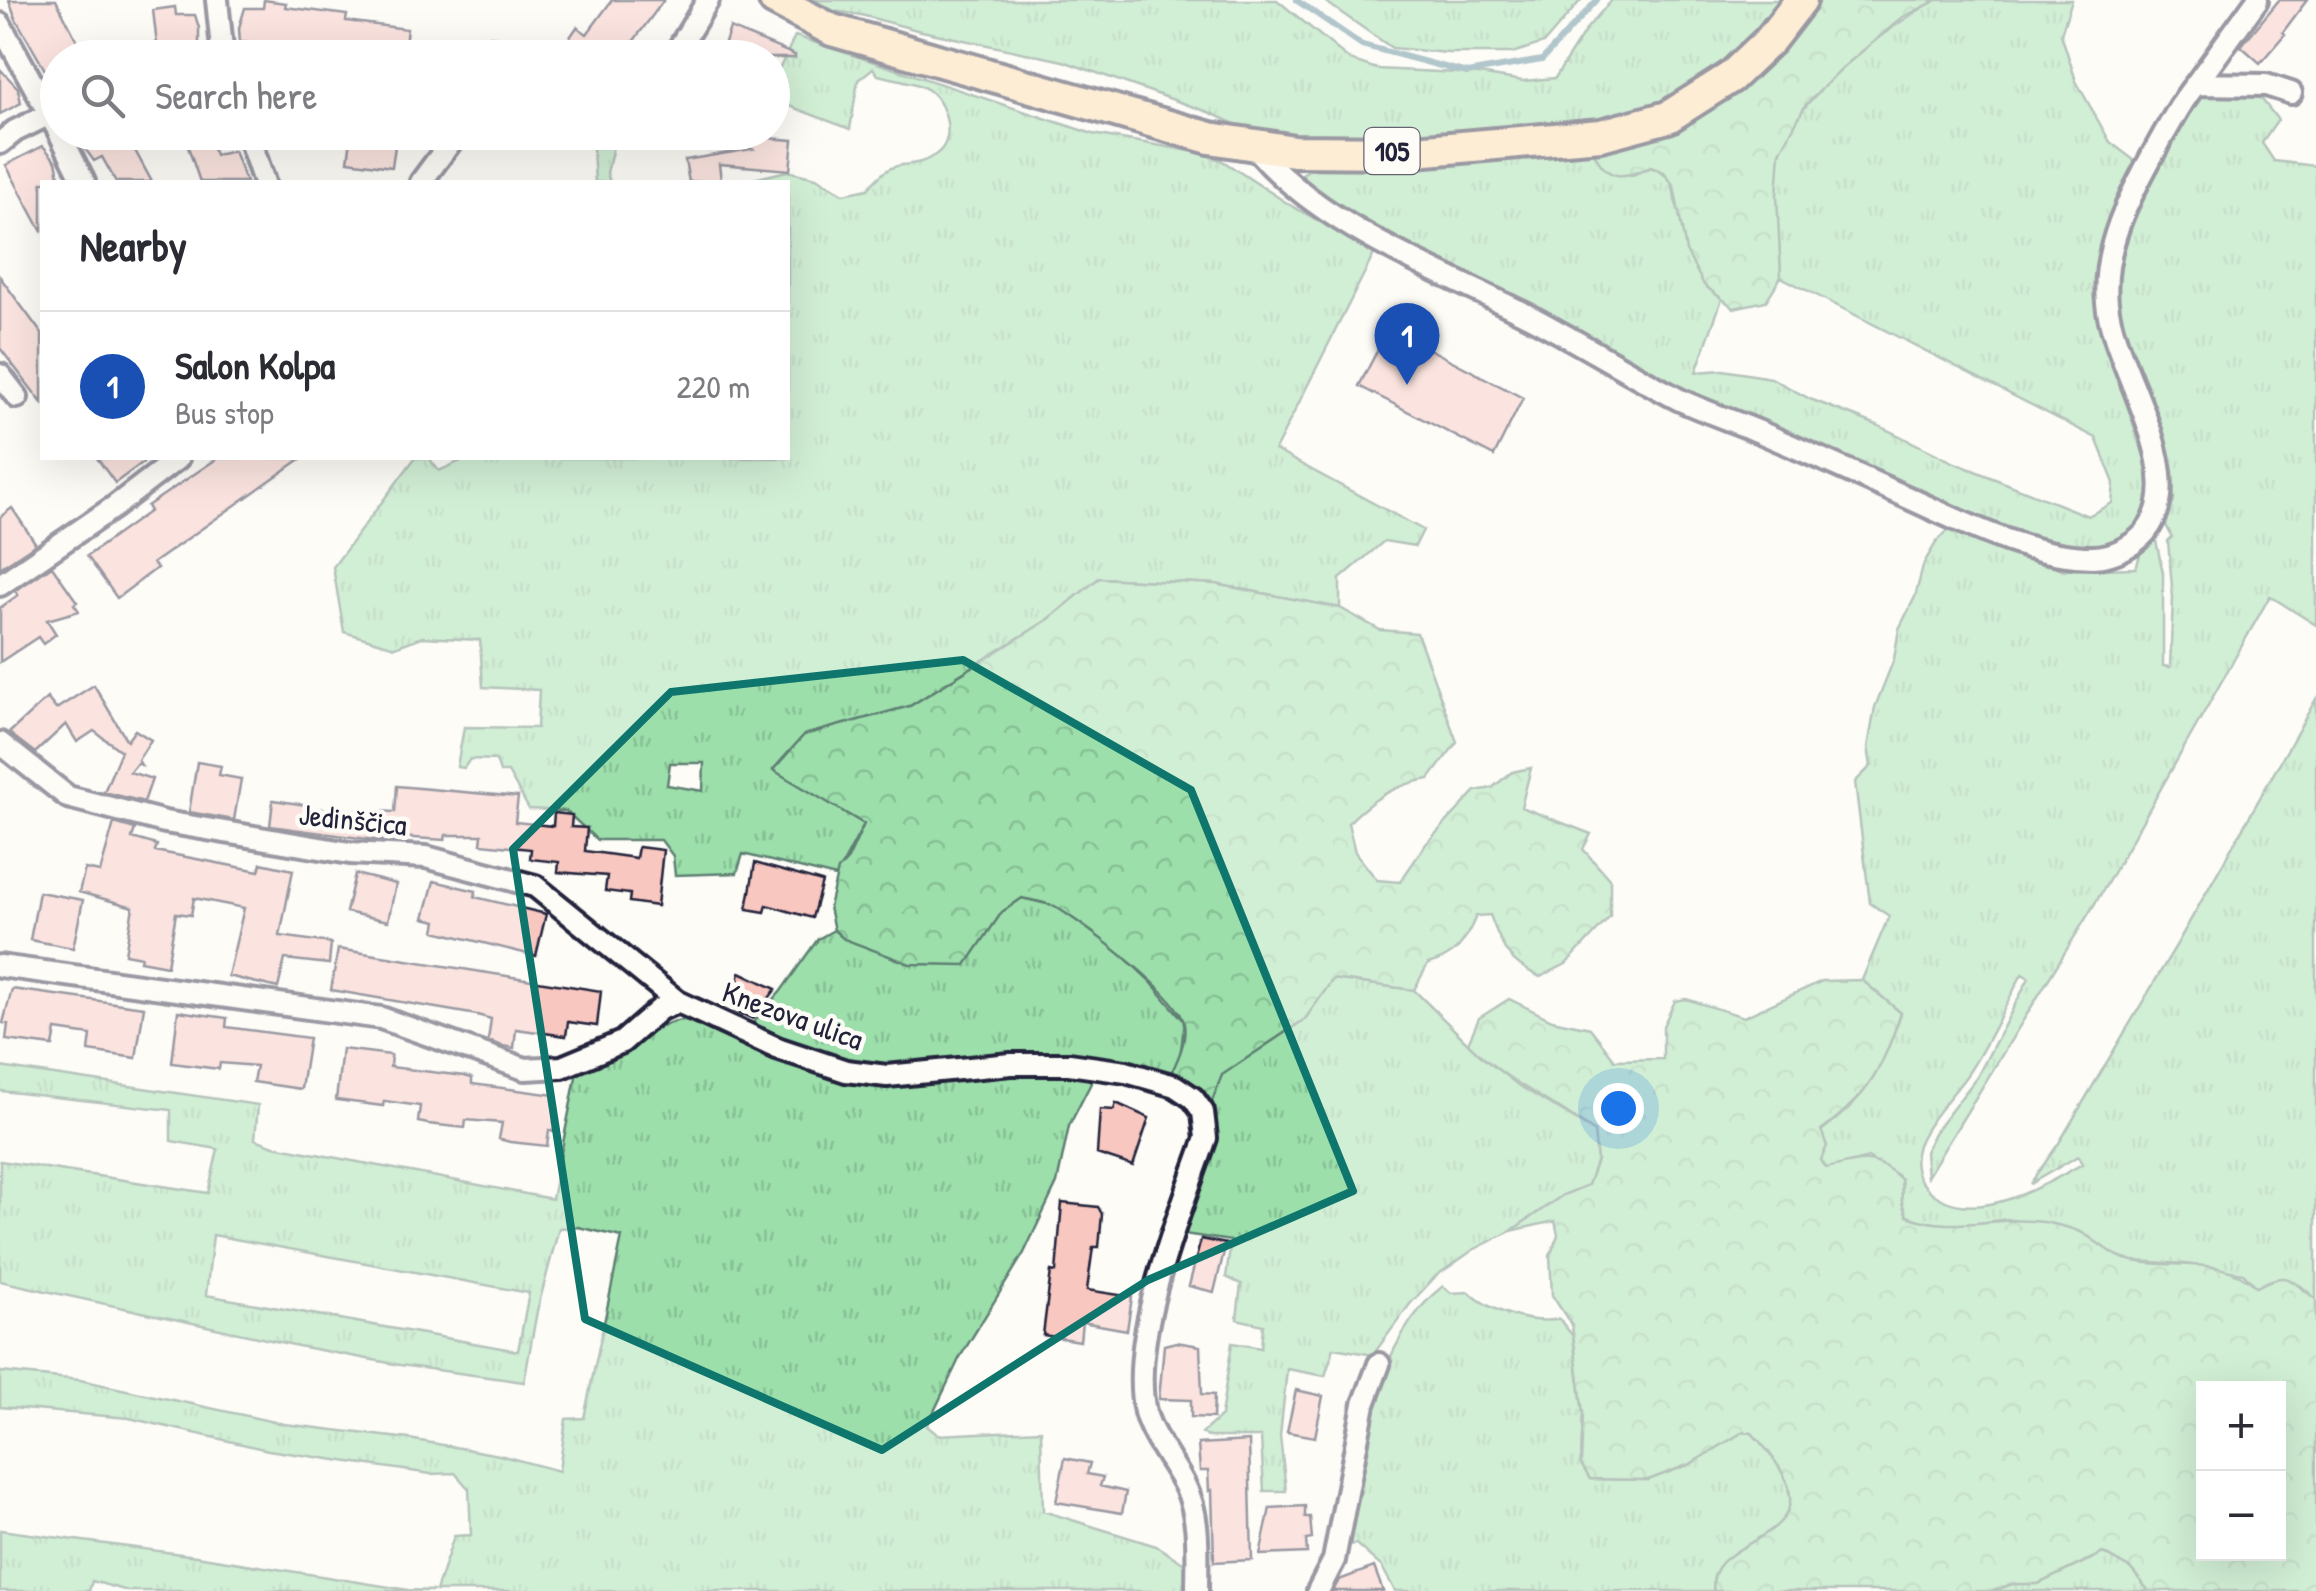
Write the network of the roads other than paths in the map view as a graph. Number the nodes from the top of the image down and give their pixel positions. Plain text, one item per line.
1 (218, 0) edge
2 (708, 0) edge
3 (775, 0) edge
4 (1801, 0) edge
5 (2257, 0) edge
6 (0, 24) edge
7 (222, 40) edge
8 (684, 40) edge
9 (2196, 84) junction
10 (40, 93) edge
11 (2291, 93) dead end
12 (40, 125) edge
13 (0, 143) edge
14 (1252, 145) junction
15 (69, 150) edge
16 (253, 150) edge
17 (443, 150) edge
18 (83, 180) edge
19 (263, 180) edge
20 (422, 180) edge
21 (0, 375) edge
22 (17, 396) dead end
23 (175, 460) edge
24 (0, 586) edge
25 (0, 742) edge
26 (0, 966) edge
27 (678, 1002) junction
28 (1379, 1364) dead end
29 (1198, 1591) edge
30 (1318, 1591) edge

1 - 7 street
2 - 8 street
3 - 14 main road, 105
4 - 14 main road, 105
5 - 9 street
6 - 10 street
9 - 11 street
9 - 14 street
12 - 13 street
15 - 18 street
16 - 19 street
17 - 20 street
21 - 22 street
23 - 24 street
25 - 27 street, Jedinščica
26 - 27 street, Knezova ulica
27 - 29 street, Knezova ulica
28 - 30 street

